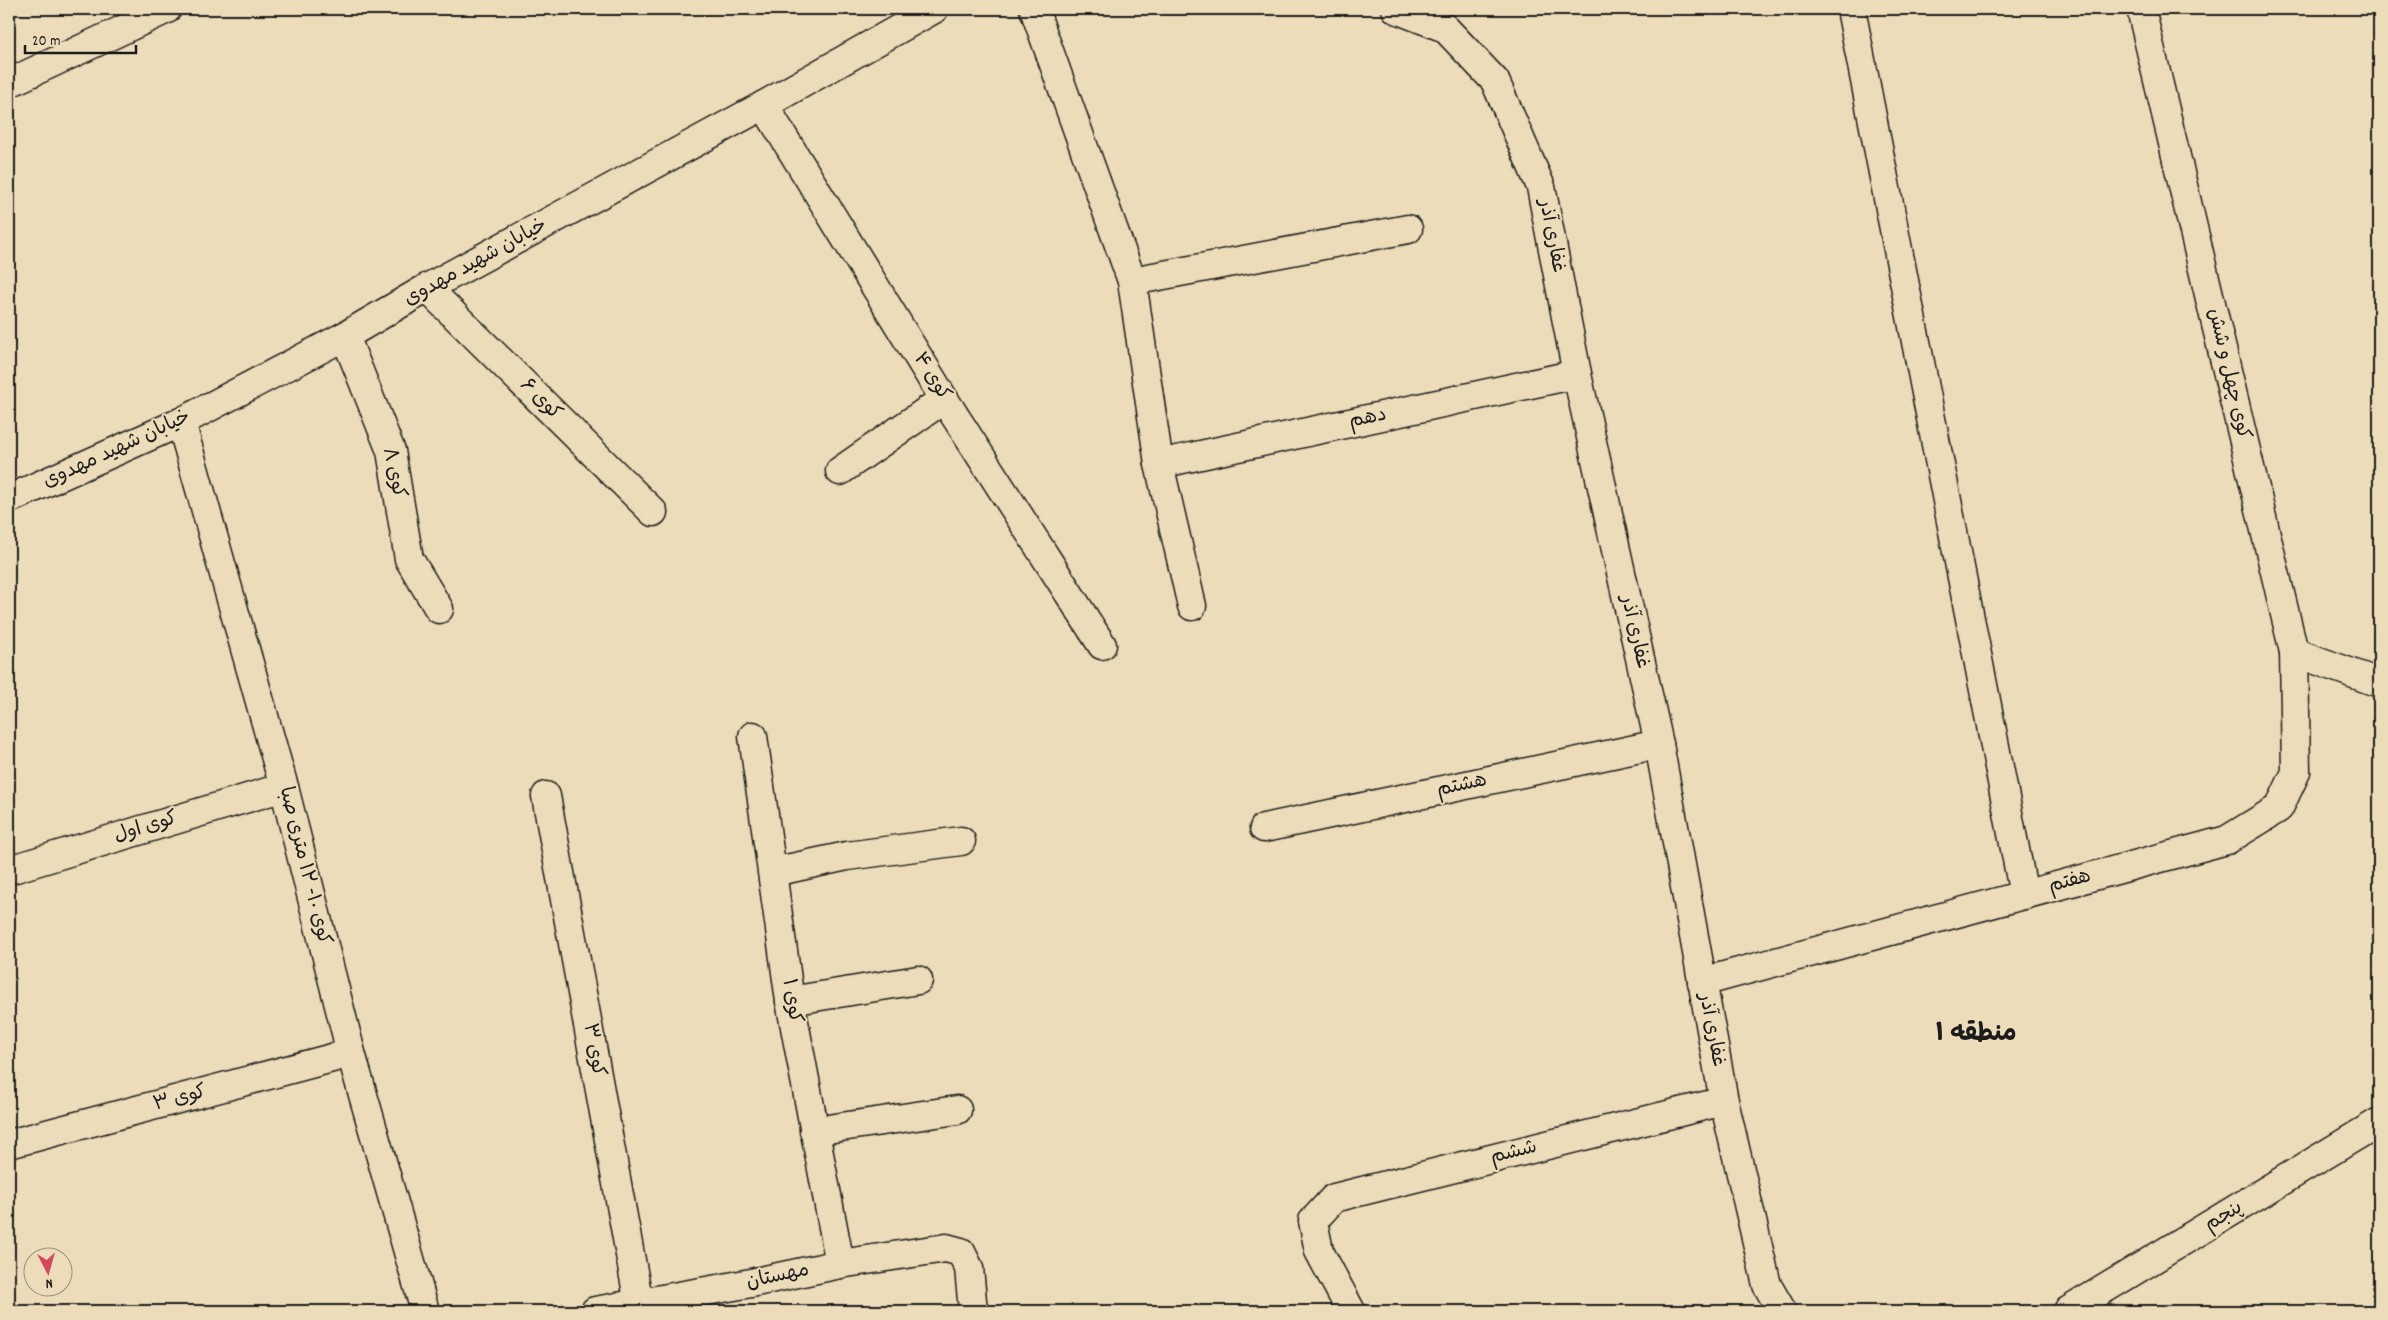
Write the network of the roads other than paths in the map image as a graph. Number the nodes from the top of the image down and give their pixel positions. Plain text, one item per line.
1 (167, 9) edge
2 (934, 9) edge
3 (1034, 9) edge
4 (1396, 9) edge
5 (1851, 9) edge
6 (2141, 9) edge
7 (9, 83) edge
8 (764, 106) junction
9 (1408, 229) dead end
10 (1132, 281) junction
11 (427, 288) junction
12 (345, 336) junction
13 (1577, 374) junction
14 (944, 399) junction
15 (182, 422) junction
16 (1158, 464) junction
17 (840, 471) dead end
18 (9, 499) edge
19 (653, 512) dead end
20 (1192, 606) dead end
21 (439, 609) dead end
22 (1102, 645) dead end
23 (2294, 652) junction
24 (2379, 683) edge
25 (754, 736) dead end
26 (1659, 744) junction
27 (284, 787) junction
28 (546, 796) dead end
29 (1264, 828) dead end
30 (960, 840) dead end
31 (9, 870) edge
32 (773, 872) junction
33 (2024, 895) junction
34 (918, 980) dead end
35 (1702, 982) junction
36 (790, 1001) junction
37 (351, 1053) junction
38 (1724, 1101) junction
39 (957, 1110) dead end
40 (2379, 1122) edge
41 (814, 1131) junction
42 (9, 1144) edge
43 (840, 1264) junction
44 (688, 1303) edge
45 (639, 1304) junction
46 (425, 1311) edge
47 (594, 1311) edge
48 (973, 1311) edge
49 (1351, 1311) edge
50 (1782, 1311) edge
51 (2068, 1311) edge

1 - 7 street
2 - 8 street, خیابان شهید مهدوی
3 - 10 street
4 - 13 street, غفاری آذر
5 - 33 street
6 - 23 street, کوی چهل و شش
8 - 11 street, خیابان شهید مهدوی
8 - 14 street, کوی ۴
9 - 10 street
10 - 16 street
11 - 12 street, خیابان شهید مهدوی
11 - 19 street, کوی ۶
12 - 15 street, خیابان شهید مهدوی
12 - 21 street, کوی ۸
13 - 16 street, دهم
13 - 26 street, غفاری آذر
14 - 17 street
14 - 22 street, کوی ۴
15 - 18 street, خیابان شهید مهدوی
15 - 27 street, کوی ۱۰- ۱۲ متری صبا
16 - 20 street
23 - 24 street
23 - 33 street, هفتم
25 - 32 street, کوی ۱
26 - 29 street, هشتم
26 - 35 street, غفاری آذر
27 - 31 street, کوی اول
27 - 37 street, کوی ۱۰- ۱۲ متری صبا
28 - 45 street, کوی ۳
30 - 32 street
32 - 36 street, کوی ۱
33 - 35 street, هفتم
34 - 36 street
35 - 38 street, غفاری آذر
36 - 41 street, کوی ۱
37 - 42 street, کوی ۳
37 - 46 street, کوی ۱۰- ۱۲ متری صبا
38 - 49 street, ششم
38 - 50 street, غفاری آذر
39 - 41 street
40 - 51 street, پنجم
41 - 43 street, کوی ۱
43 - 44 street, مهستان
43 - 48 street, مهستان
44 - 45 street, مهستان
45 - 47 street, مهستان

